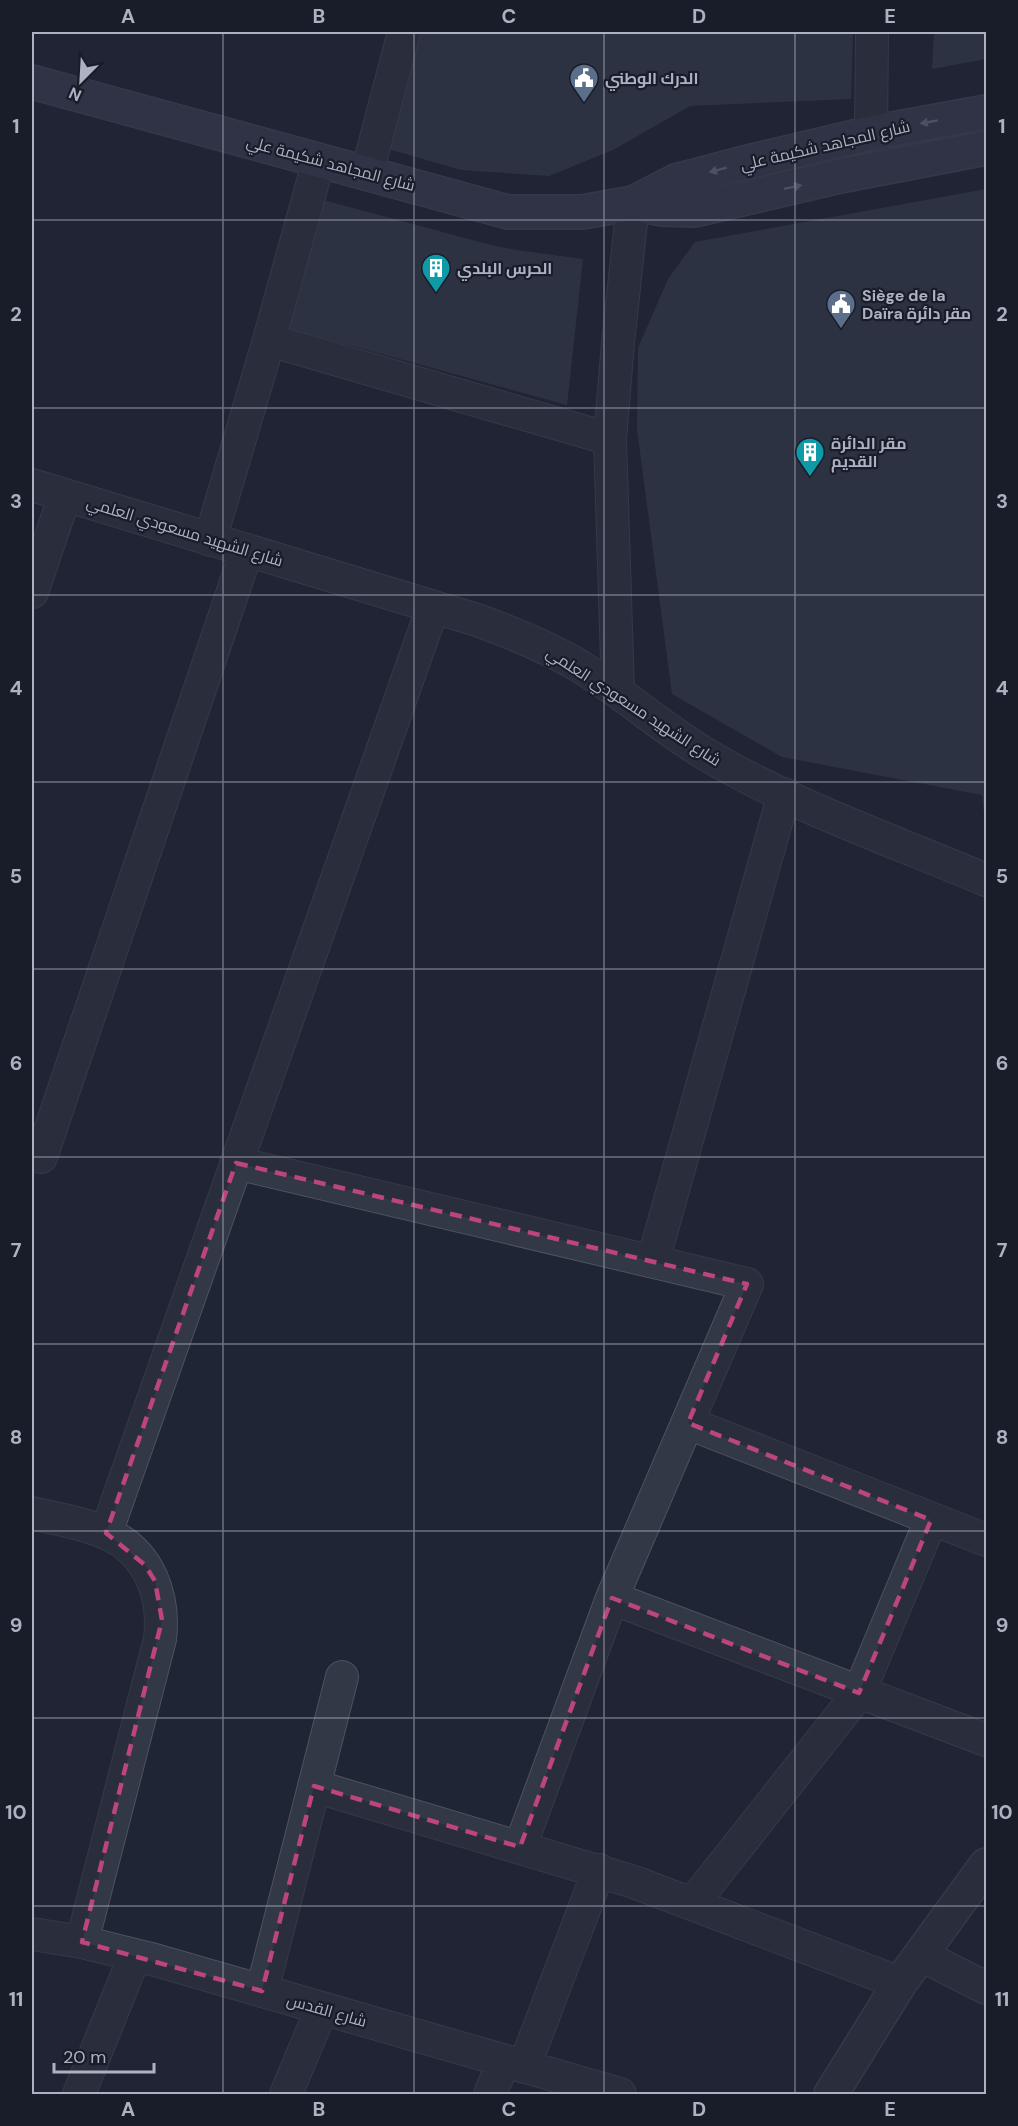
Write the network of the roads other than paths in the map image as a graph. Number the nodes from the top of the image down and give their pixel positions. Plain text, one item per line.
1 (404, 32) edge
2 (872, 32) edge
3 (32, 83) edge
4 (987, 112) edge
5 (871, 133) junction
6 (987, 148) edge
7 (319, 160) junction
8 (367, 173) junction
9 (633, 203) junction
10 (269, 340) junction
11 (610, 439) junction
12 (32, 485) edge
13 (65, 495) junction
14 (210, 540) junction
15 (247, 550) junction
16 (32, 592) edge
17 (433, 607) junction
18 (618, 692) junction
19 (784, 794) junction
20 (987, 880) edge
21 (41, 1157) dead end
22 (236, 1163) junction
23 (653, 1262) junction
24 (687, 1423) junction
25 (32, 1512) edge
26 (931, 1520) junction
27 (106, 1533) junction
28 (987, 1540) edge
29 (612, 1598) junction
30 (342, 1677) dead end
31 (859, 1693) junction
32 (987, 1740) edge
33 (314, 1785) junction
34 (520, 1847) junction
35 (987, 1865) edge
36 (599, 1870) junction
37 (692, 1904) junction
38 (32, 1934) edge
39 (82, 1942) junction
40 (135, 1955) junction
41 (921, 1955) junction
42 (900, 1983) junction
43 (987, 1988) edge
44 (262, 1991) junction
45 (321, 2008) junction
46 (514, 2064) junction
47 (79, 2094) edge
48 (286, 2094) edge
49 (490, 2094) edge
50 (620, 2094) edge
51 (831, 2094) edge

1 - 8 street
2 - 5 street
3 - 7 main road, شارع المجاهد شكيمة علي
4 -> 5 main road, شارع المجاهد شكيمة علي
5 -> 9 main road, شارع المجاهد شكيمة علي
9 -> 6 main road, شارع المجاهد شكيمة علي
7 - 8 main road, شارع المجاهد شكيمة علي
7 - 10 street
8 - 9 main road, شارع المجاهد شكيمة علي
9 - 11 street
10 - 11 street
10 - 14 street
11 - 18 street
12 - 13 street, شارع الشهيد مسعودي العلمي
13 - 14 street, شارع الشهيد مسعودي العلمي
13 - 16 street
14 - 15 street, شارع الشهيد مسعودي العلمي
15 - 17 street, شارع الشهيد مسعودي العلمي
15 - 21 street
17 - 18 street, شارع الشهيد مسعودي العلمي
17 - 22 street
18 - 19 street, شارع الشهيد مسعودي العلمي
19 - 20 street, شارع الشهيد مسعودي العلمي
19 - 23 street
22 - 23 street
22 - 27 street
23 - 24 street
24 - 26 street
24 - 29 street
25 - 27 street
26 - 28 street
26 - 31 street
27 - 39 street
29 - 31 street
29 - 34 street
30 - 33 street
31 - 32 street
31 - 37 street
33 - 34 street
33 - 44 street
34 - 36 street
35 - 41 street
36 - 37 street
36 - 46 street
37 - 42 street
38 - 39 street, شارع القدس
39 - 40 street, شارع القدس
40 - 44 street, شارع القدس
40 - 47 street
41 - 42 street
41 - 43 street
42 - 51 street
44 - 45 street, شارع القدس
45 - 46 street, شارع القدس
45 - 48 street
46 - 49 street
46 - 50 street, شارع القدس

